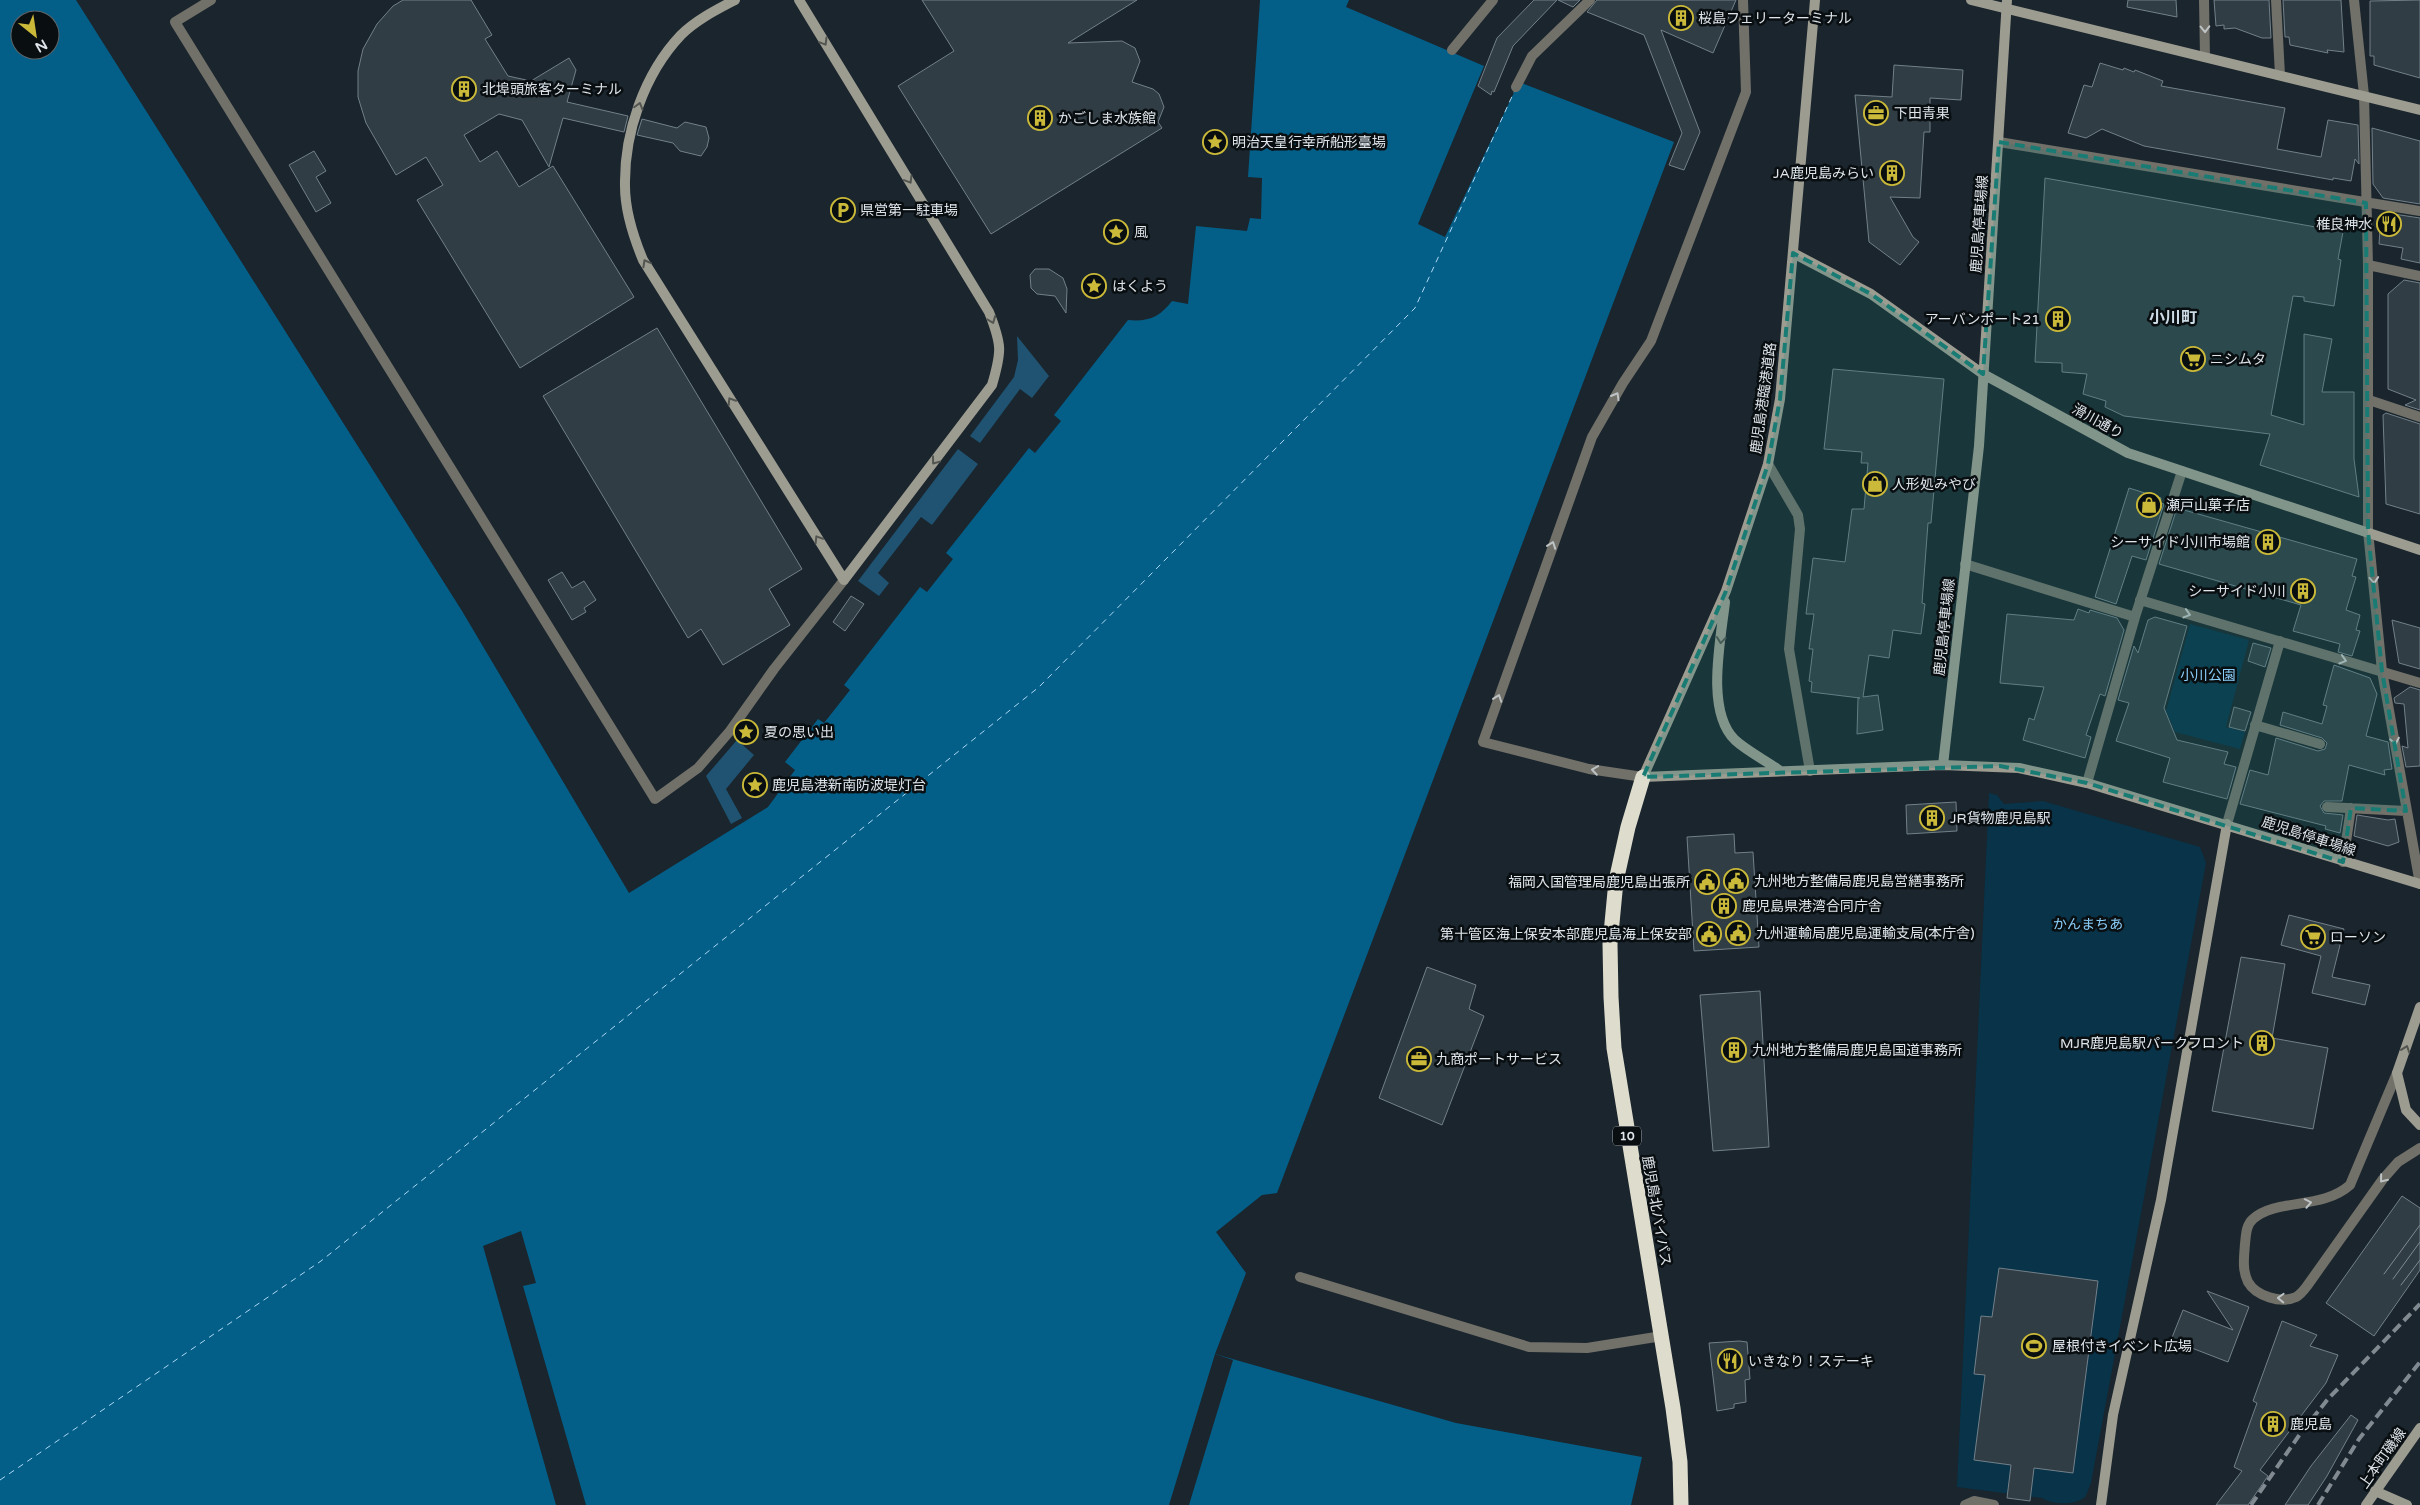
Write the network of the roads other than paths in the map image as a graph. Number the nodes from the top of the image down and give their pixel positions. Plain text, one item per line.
1 (211, 0) edge
2 (735, 0) edge
3 (799, 0) edge
4 (1493, 0) edge
5 (1590, 0) edge
6 (1743, 0) edge
7 (1815, 0) edge
8 (1971, 0) edge
9 (2204, 0) edge
10 (2276, 0) edge
11 (2354, 0) edge
12 (2007, 5) edge
13 (1452, 50) dead end
14 (2205, 57) junction
15 (2280, 75) junction
16 (1516, 87) dead end
17 (2364, 95) junction
18 (2420, 110) edge
19 (1999, 142) junction
20 (2366, 202) junction
21 (2420, 211) edge
22 (1793, 253) junction
23 (2368, 265) junction
24 (2420, 276) edge
25 (1983, 374) junction
26 (2370, 400) junction
27 (2420, 417) edge
28 (1768, 464) junction
29 (2182, 471) junction
30 (2368, 531) junction
31 (2420, 550) edge
32 (1965, 564) junction
33 (844, 580) junction
34 (1726, 591) junction
35 (2140, 600) junction
36 (2135, 617) junction
37 (2280, 641) junction
38 (2382, 672) junction
39 (2420, 683) edge
40 (2255, 725) junction
41 (2320, 744) dead end
42 (1943, 765) junction
43 (1779, 770) junction
44 (1810, 771) junction
45 (1643, 777) junction
46 (2087, 784) junction
47 (2327, 807) dead end
48 (2350, 808) junction
49 (2406, 811) junction
50 (2227, 824) junction
51 (2343, 862) junction
52 (2420, 884) edge
53 (2420, 1008) edge
54 (2398, 1073) junction
55 (2420, 1125) edge
56 (2420, 1148) edge
57 (1300, 1277) dead end
58 (1662, 1336) junction
59 (2420, 1428) edge
60 (2375, 1491) junction
61 (1681, 1505) edge
62 (1965, 1505) edge
63 (1994, 1505) edge
64 (2101, 1505) edge
65 (2366, 1505) edge
66 (2407, 1505) edge

1 - 33 street
33 -> 2 street
3 -> 33 street
4 - 13 street
5 - 16 street
45 -> 6 street
7 - 22 street, 鹿児島港臨港道路
8 - 12 street
9 -> 14 street
10 - 15 street
11 - 17 street
12 - 14 street
12 - 19 street, 鹿児島停車場線
14 - 15 street
15 - 17 street
17 - 18 street
17 - 20 street
19 - 20 street
19 - 25 street, 鹿児島停車場線
20 - 21 street
20 - 23 street
22 - 25 street, 滑川通り
22 - 28 street, 鹿児島港臨港道路
23 - 24 street
23 - 26 street
25 - 29 street, 滑川通り
25 - 32 street, 鹿児島停車場線
26 - 27 street
26 - 30 street
28 - 34 street, 鹿児島港臨港道路
28 - 44 street
29 - 30 street, 滑川通り
29 - 35 street
30 - 31 street, 滑川通り
30 -> 38 street
32 - 36 street
32 - 42 street, 鹿児島停車場線
34 -> 43 street
34 - 45 street, 鹿児島港臨港道路
35 - 36 street
35 -> 37 street
36 - 46 street
37 -> 38 street
37 - 40 street
38 - 39 street
38 -> 49 street
40 - 41 street
40 - 50 street
42 - 44 street
42 - 46 street, 鹿児島停車場線
43 - 44 street
43 - 45 street
45 - 58 highway, 鹿児島北バイパス / 10
46 - 50 street, 鹿児島停車場線
47 - 48 street
48 - 49 street
48 - 51 street
49 - 52 street
50 - 51 street, 鹿児島停車場線
50 - 64 street
51 - 52 street, 鹿児島停車場線
54 -> 53 street
54 - 55 street
56 -> 54 street
57 - 58 street
58 - 61 highway, 鹿児島北バイパス / 10
59 - 60 street, 上本町磯線
60 - 65 street, 上本町磯線
60 - 66 street
62 - 63 street

